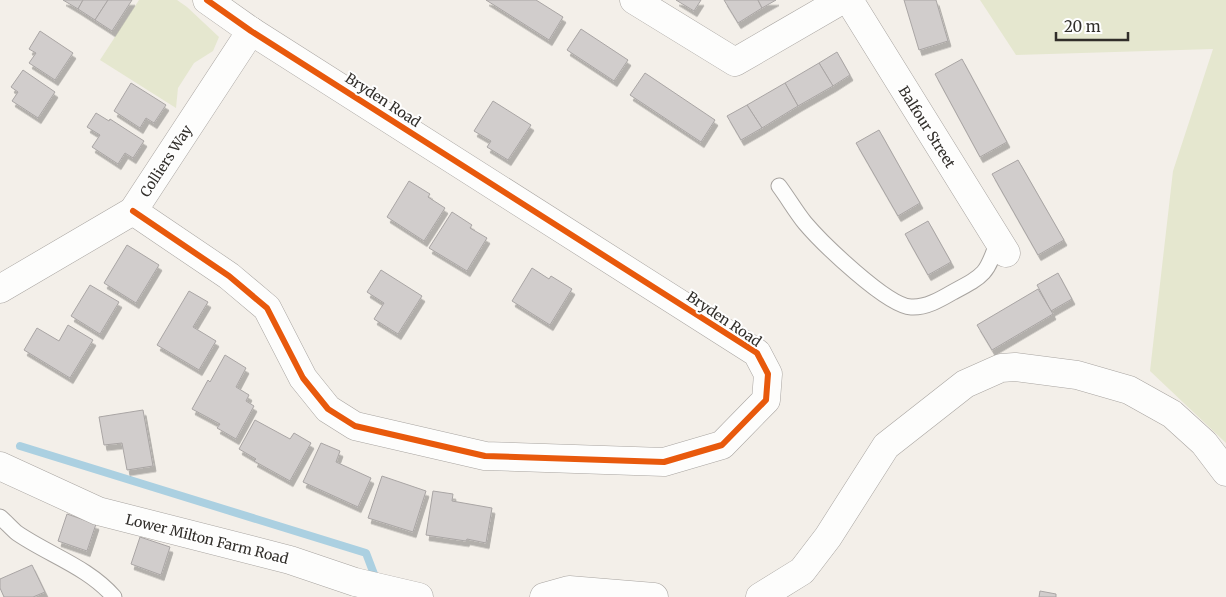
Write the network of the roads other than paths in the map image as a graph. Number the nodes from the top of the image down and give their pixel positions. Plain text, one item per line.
1 (207, 0) edge
2 (634, 0) edge
3 (842, 0) edge
4 (849, 0) edge
5 (251, 31) junction
6 (779, 186) dead end
7 (133, 211) junction
8 (1002, 246) joint
9 (0, 288) edge
10 (0, 466) edge
11 (1226, 472) edge
12 (0, 517) edge
13 (408, 594) edge
14 (114, 597) edge
15 (544, 597) edge
16 (654, 597) edge
17 (760, 597) edge

1 - 5 street, Bryden Road
2 - 3 street
4 - 8 street, Balfour Street
5 - 7 street, Colliers Way
5 - 7 street, Bryden Road
6 - 8 lane
7 - 9 street, Colliers Way
10 - 13 street, Lower Milton Farm Road
11 - 17 street
12 - 14 lane
15 - 16 street

